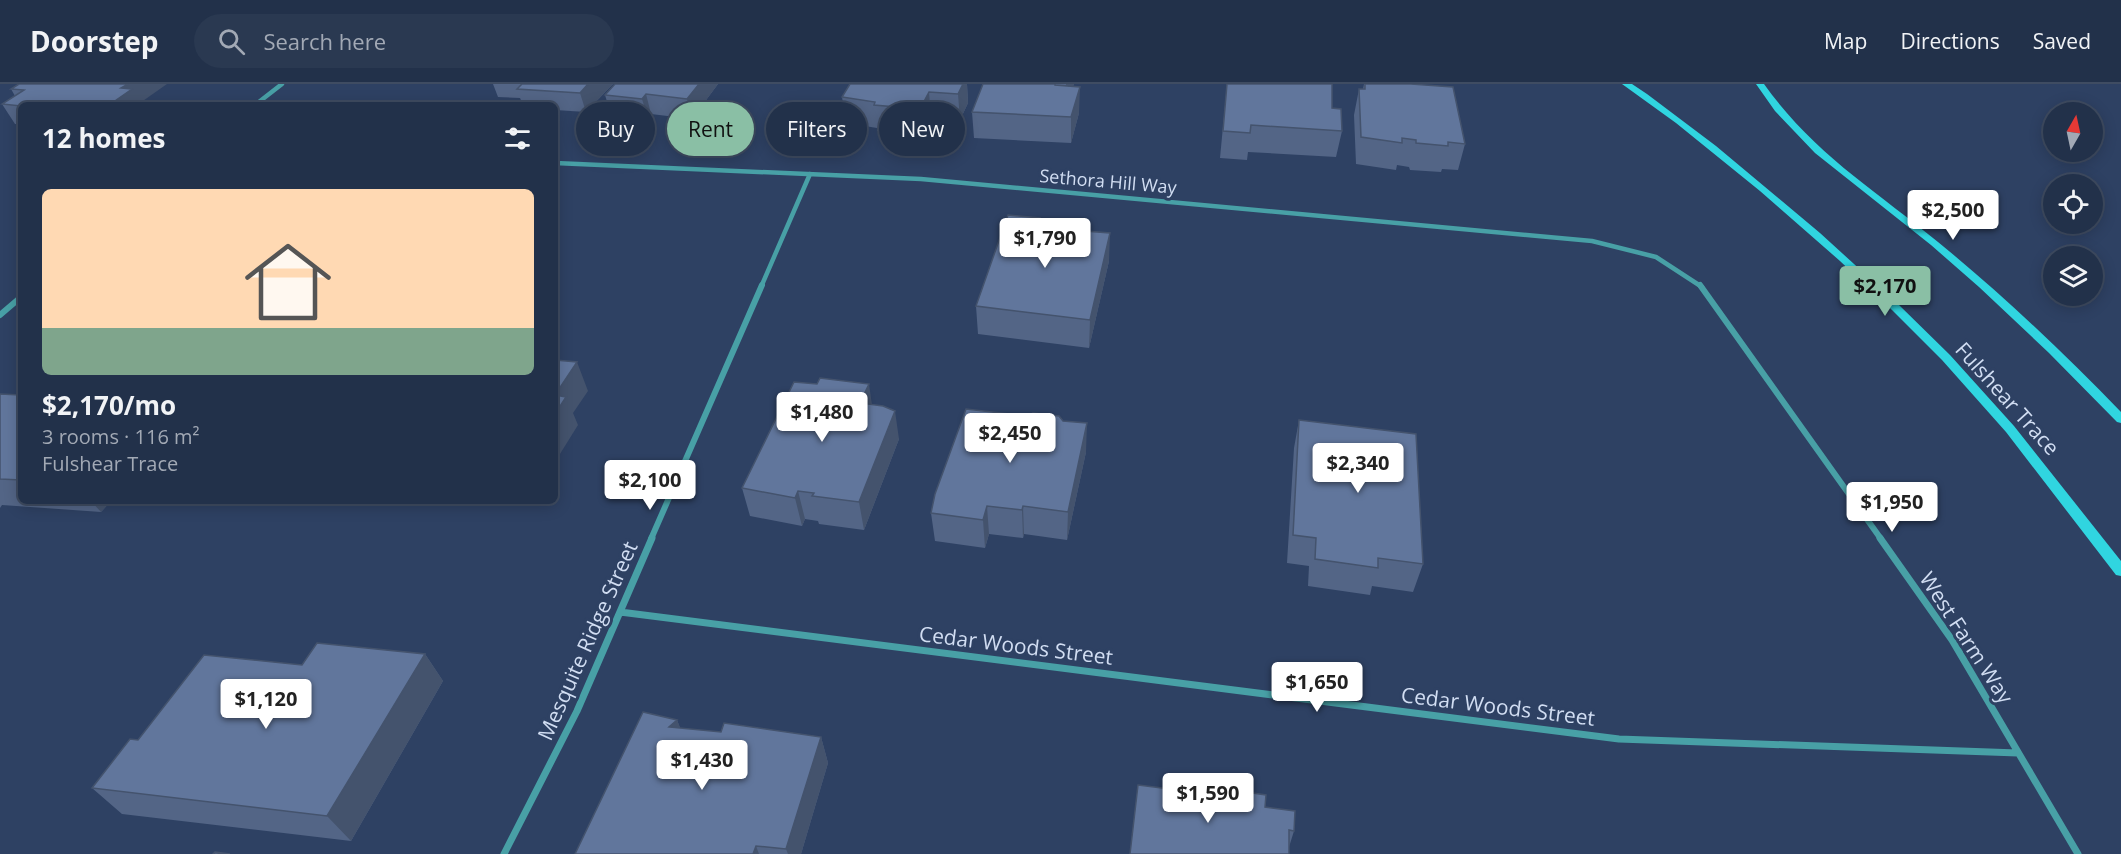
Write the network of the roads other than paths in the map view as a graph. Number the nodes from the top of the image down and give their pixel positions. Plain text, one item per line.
1 (282, 84) edge
2 (1626, 84) edge
3 (1760, 84) edge
4 (259, 102) edge
5 (558, 163) edge
6 (810, 174) junction
7 (1656, 257) joint
8 (18, 300) edge
9 (0, 315) edge
10 (2121, 419) edge
11 (2121, 571) edge
12 (620, 612) junction
13 (2018, 753) junction
14 (504, 854) edge
15 (2078, 854) edge

1 - 4 street
2 - 11 street, Fulshear Trace
3 - 10 street
5 - 6 street, Sethora Hill Way
6 - 7 street, Sethora Hill Way
6 - 12 street, Mesquite Ridge Street
7 - 13 street, West Farm Way
8 - 9 street
12 - 13 street, Cedar Woods Street
12 - 14 street, Mesquite Ridge Street
13 - 15 street, West Farm Way

